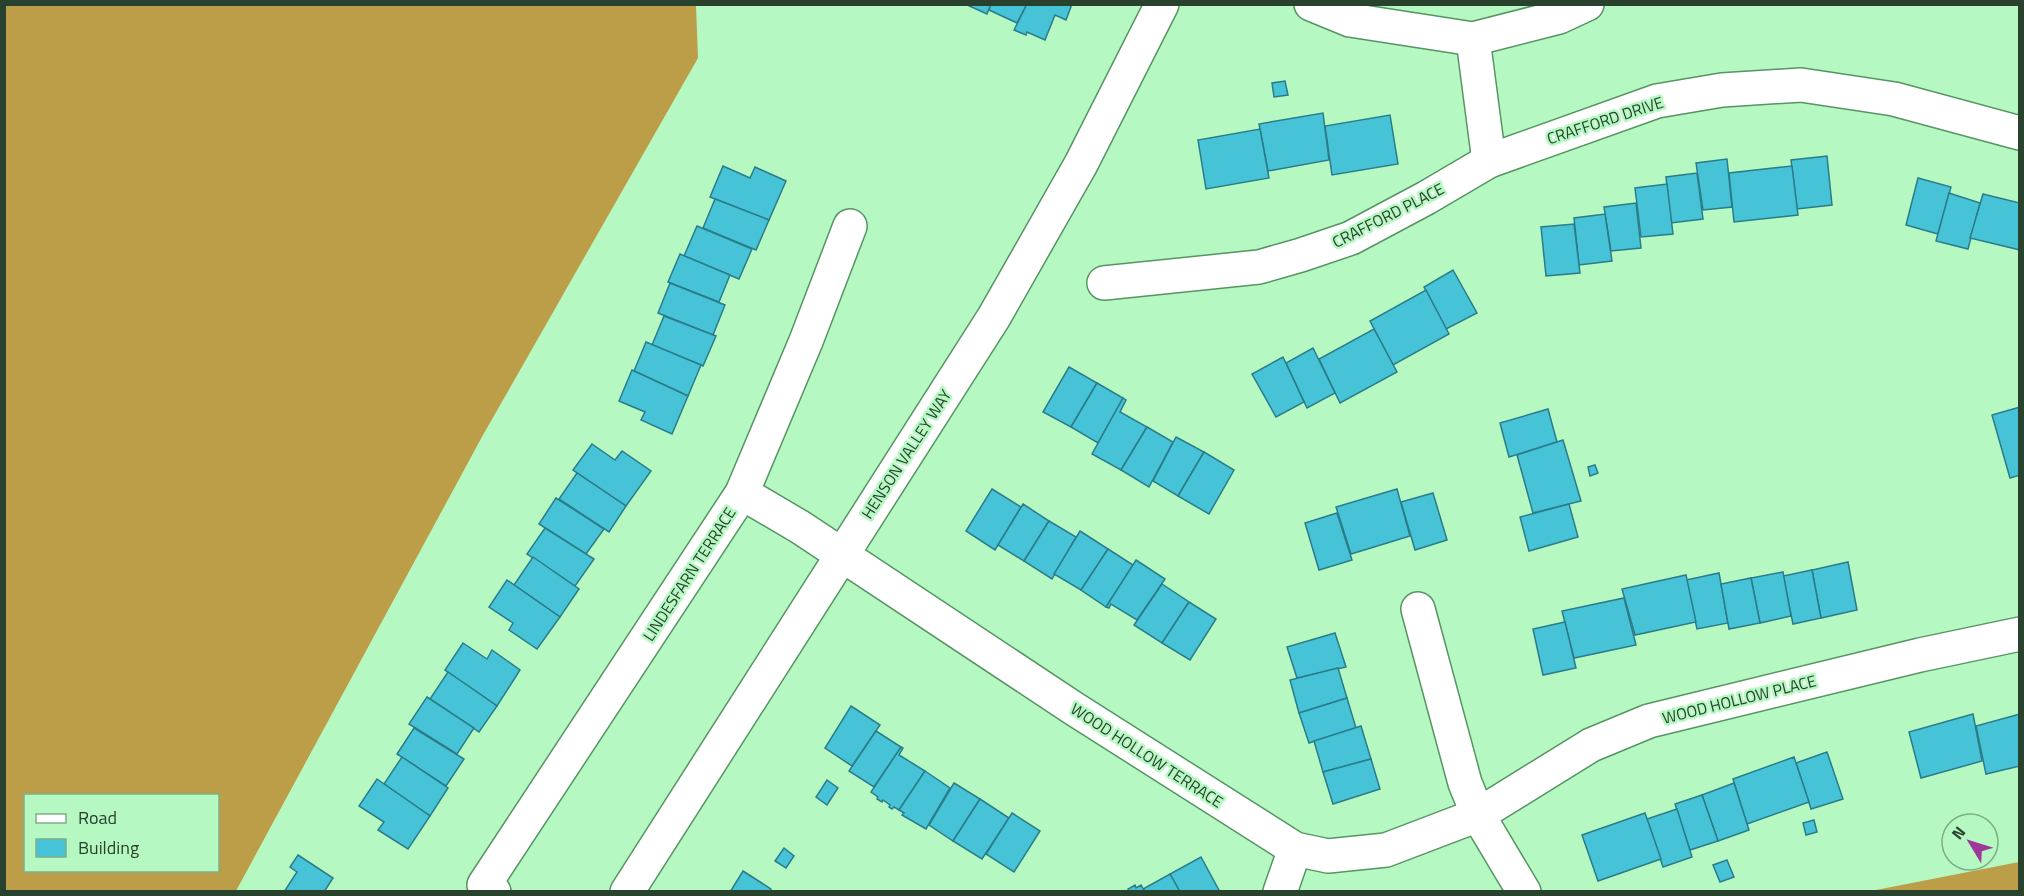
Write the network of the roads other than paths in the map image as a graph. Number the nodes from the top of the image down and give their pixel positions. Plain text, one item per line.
1 (1162, 4) edge
2 (1311, 4) edge
3 (1587, 4) edge
4 (1473, 39) junction
5 (2019, 133) edge
6 (1489, 161) junction
7 (850, 226) dead end
8 (1104, 283) dead end
9 (742, 493) junction
10 (841, 554) junction
11 (1418, 609) dead end
12 (2019, 634) edge
13 (1478, 815) junction
14 (1295, 849) junction
15 (494, 891) edge
16 (627, 891) edge
17 (1280, 891) edge
18 (1524, 891) edge

1 - 10 street, HENSON VALLEY WAY
2 - 4 street
3 - 4 street
4 - 6 street
5 - 6 street, CRAFFORD DRIVE
6 - 8 street, CRAFFORD PLACE
7 - 9 street, LINDESFARN TERRACE
9 - 10 street, WOOD HOLLOW TERRACE
9 - 15 street, LINDESFARN TERRACE
10 - 14 street, WOOD HOLLOW TERRACE
10 - 16 street, HENSON VALLEY WAY
11 - 13 street
12 - 13 street, WOOD HOLLOW PLACE
13 - 14 street, WOOD HOLLOW TERRACE
13 - 18 street
14 - 17 street

